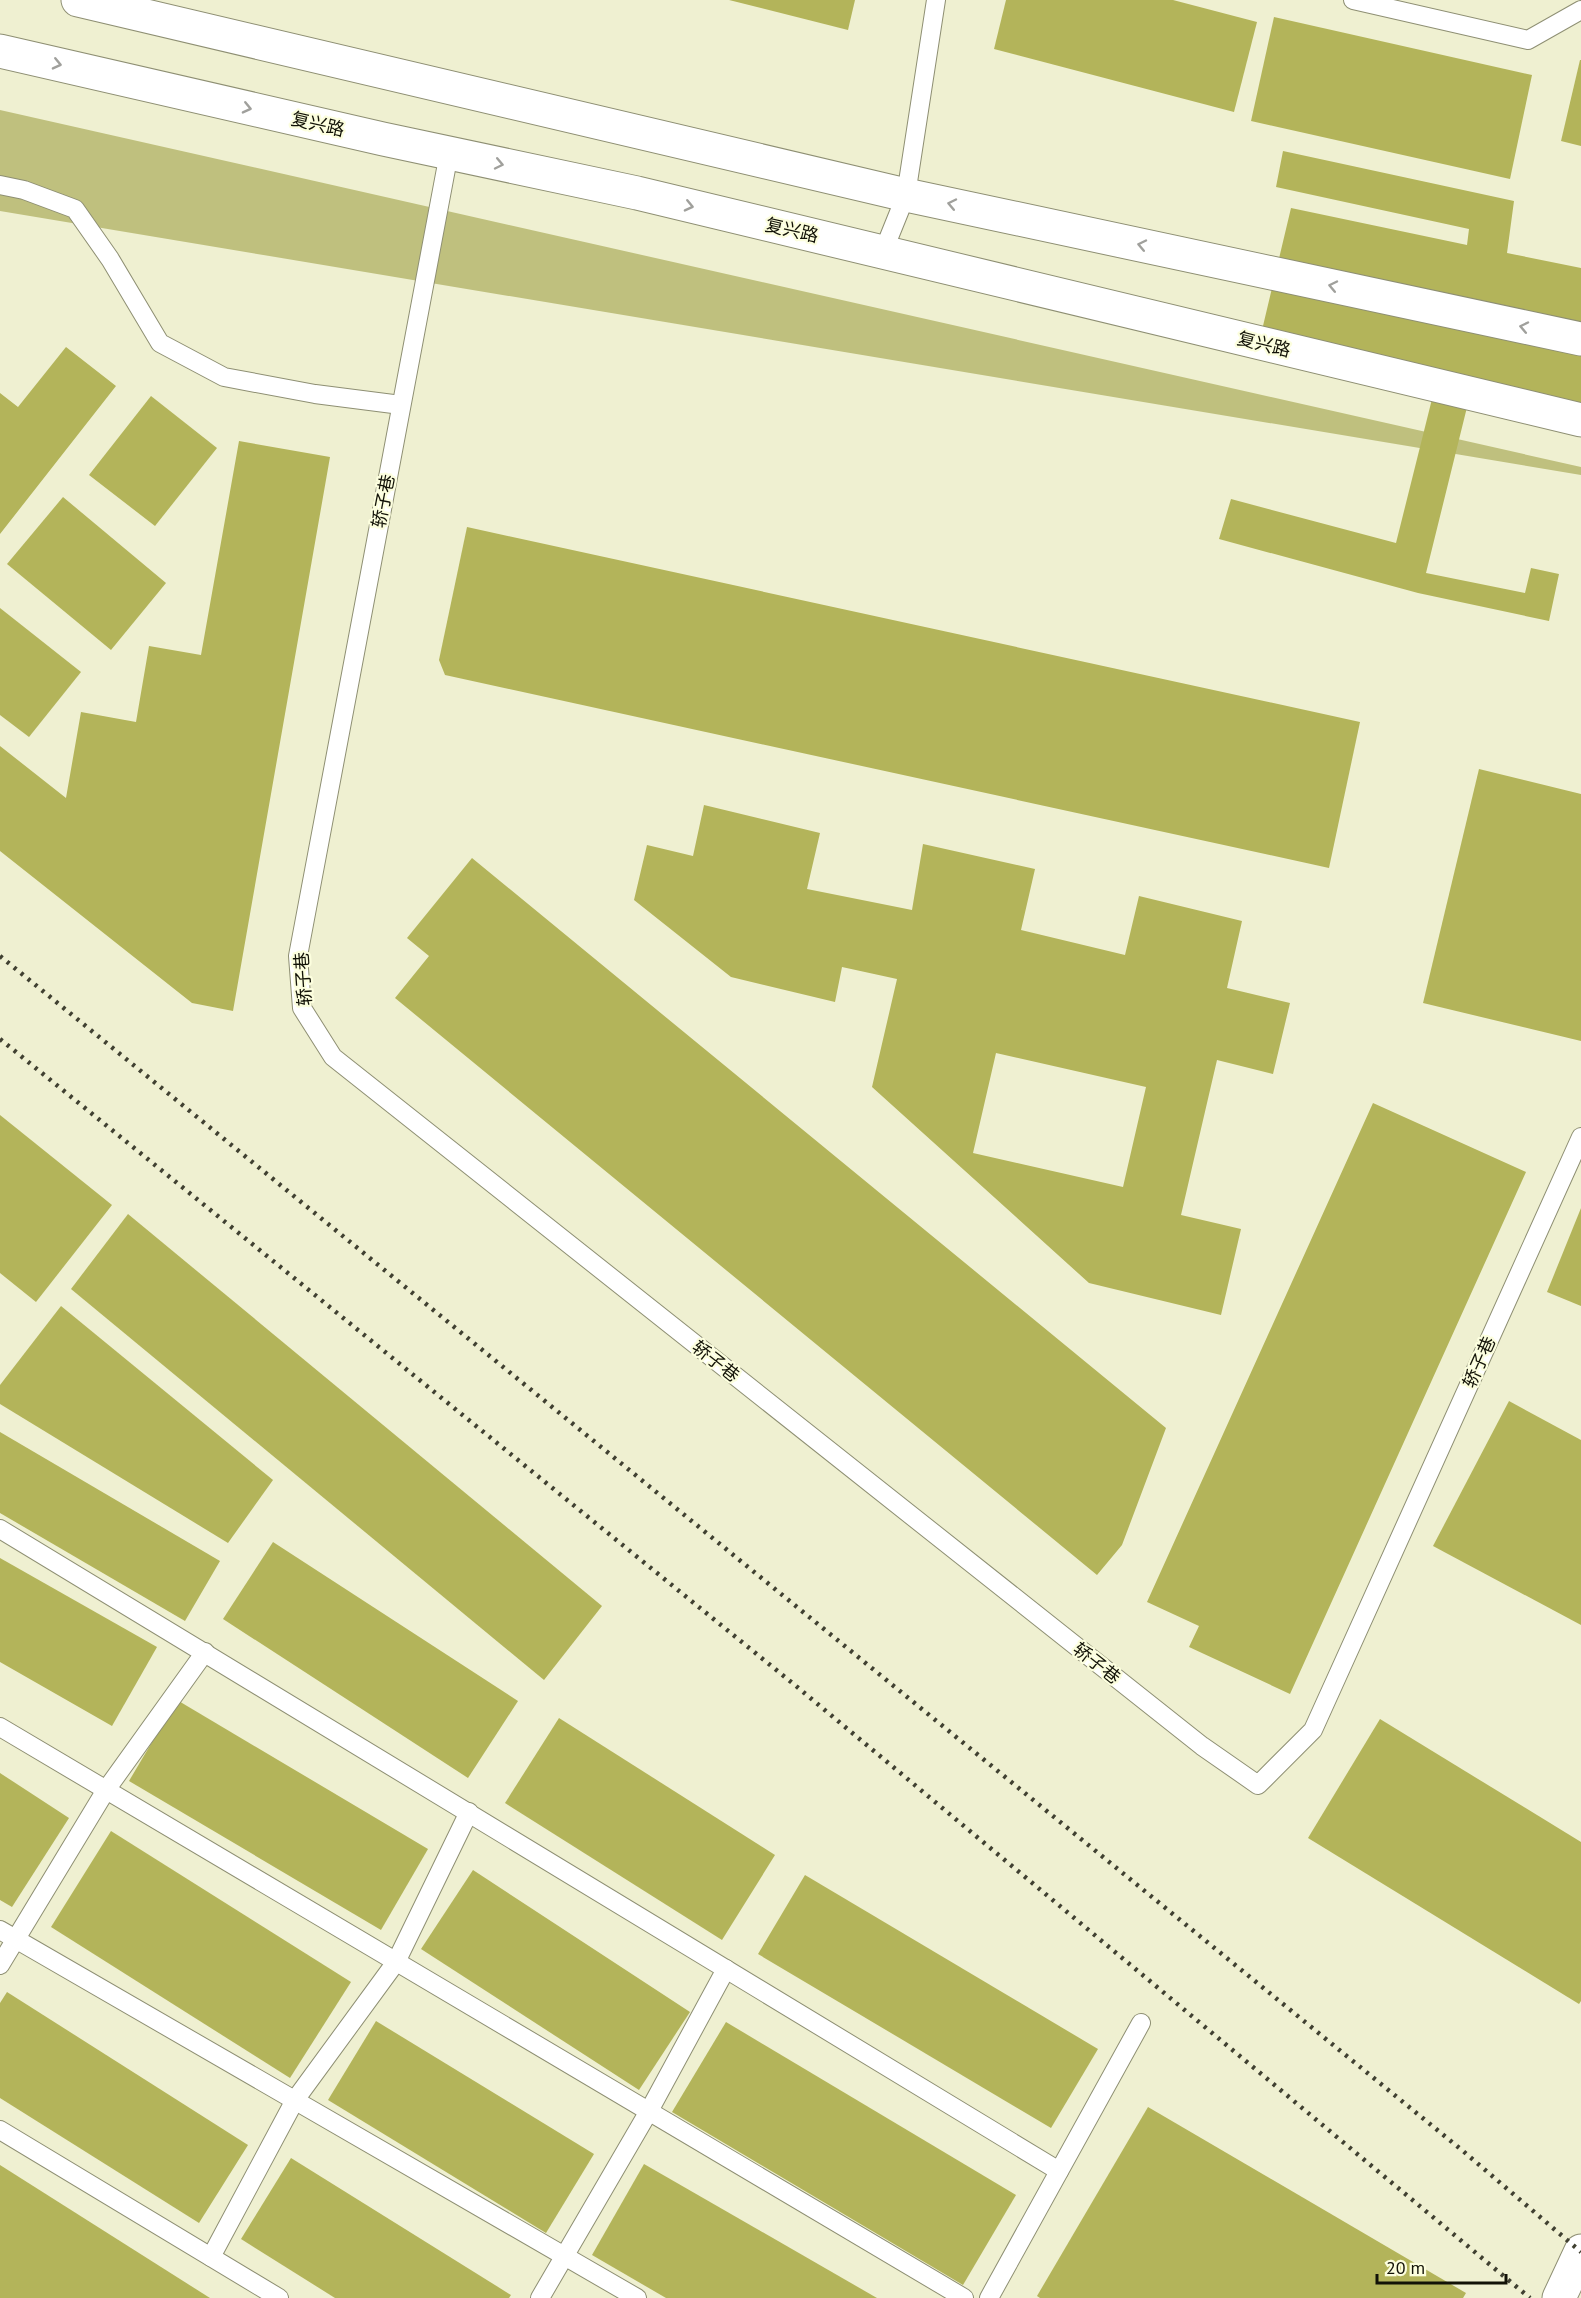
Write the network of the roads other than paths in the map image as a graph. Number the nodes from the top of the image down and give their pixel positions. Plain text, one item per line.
1 (78, 0) edge
2 (936, 0) edge
3 (1353, 0) edge
4 (1570, 0) edge
5 (1574, 14) edge
6 (0, 51) edge
7 (449, 153) junction
8 (0, 185) edge
9 (906, 195) junction
10 (883, 252) junction
11 (1581, 339) edge
12 (401, 405) junction
13 (1581, 420) edge
14 (1581, 1137) edge
15 (0, 1529) edge
16 (205, 1652) junction
17 (0, 1727) edge
18 (106, 1790) junction
19 (469, 1812) junction
20 (8, 1935) edge
21 (396, 1962) junction
22 (0, 1965) edge
23 (726, 1969) junction
24 (1141, 2023) dead end
25 (295, 2100) junction
26 (649, 2111) junction
27 (0, 2130) edge
28 (1059, 2171) junction
29 (1581, 2251) edge
30 (564, 2256) junction
31 (211, 2257) junction
32 (279, 2298) edge
33 (540, 2298) edge
34 (637, 2298) edge
35 (964, 2298) edge
36 (989, 2298) edge
37 (1559, 2298) edge

1 - 9 main road
2 - 9 lane
3 - 5 lane
4 - 5 lane
6 -> 7 main road, 复兴路
7 -> 10 main road, 复兴路
7 - 12 lane, 轿子巷
8 - 12 lane
9 - 10 lane
11 -> 9 main road
10 - 13 main road, 复兴路
12 - 14 lane, 轿子巷
15 - 16 lane
16 - 18 lane
16 - 19 lane
17 - 18 lane
18 - 20 lane
18 - 21 lane
19 - 21 lane
19 - 23 lane
20 - 22 lane
20 - 25 lane
21 - 25 lane
21 - 26 lane
23 - 26 lane
23 - 28 lane
24 - 28 lane
25 - 30 lane
25 - 31 lane
26 - 30 lane
26 - 35 lane
27 - 31 lane
28 - 36 lane
29 - 37 main road
30 - 33 lane
30 - 34 lane
31 - 32 lane

